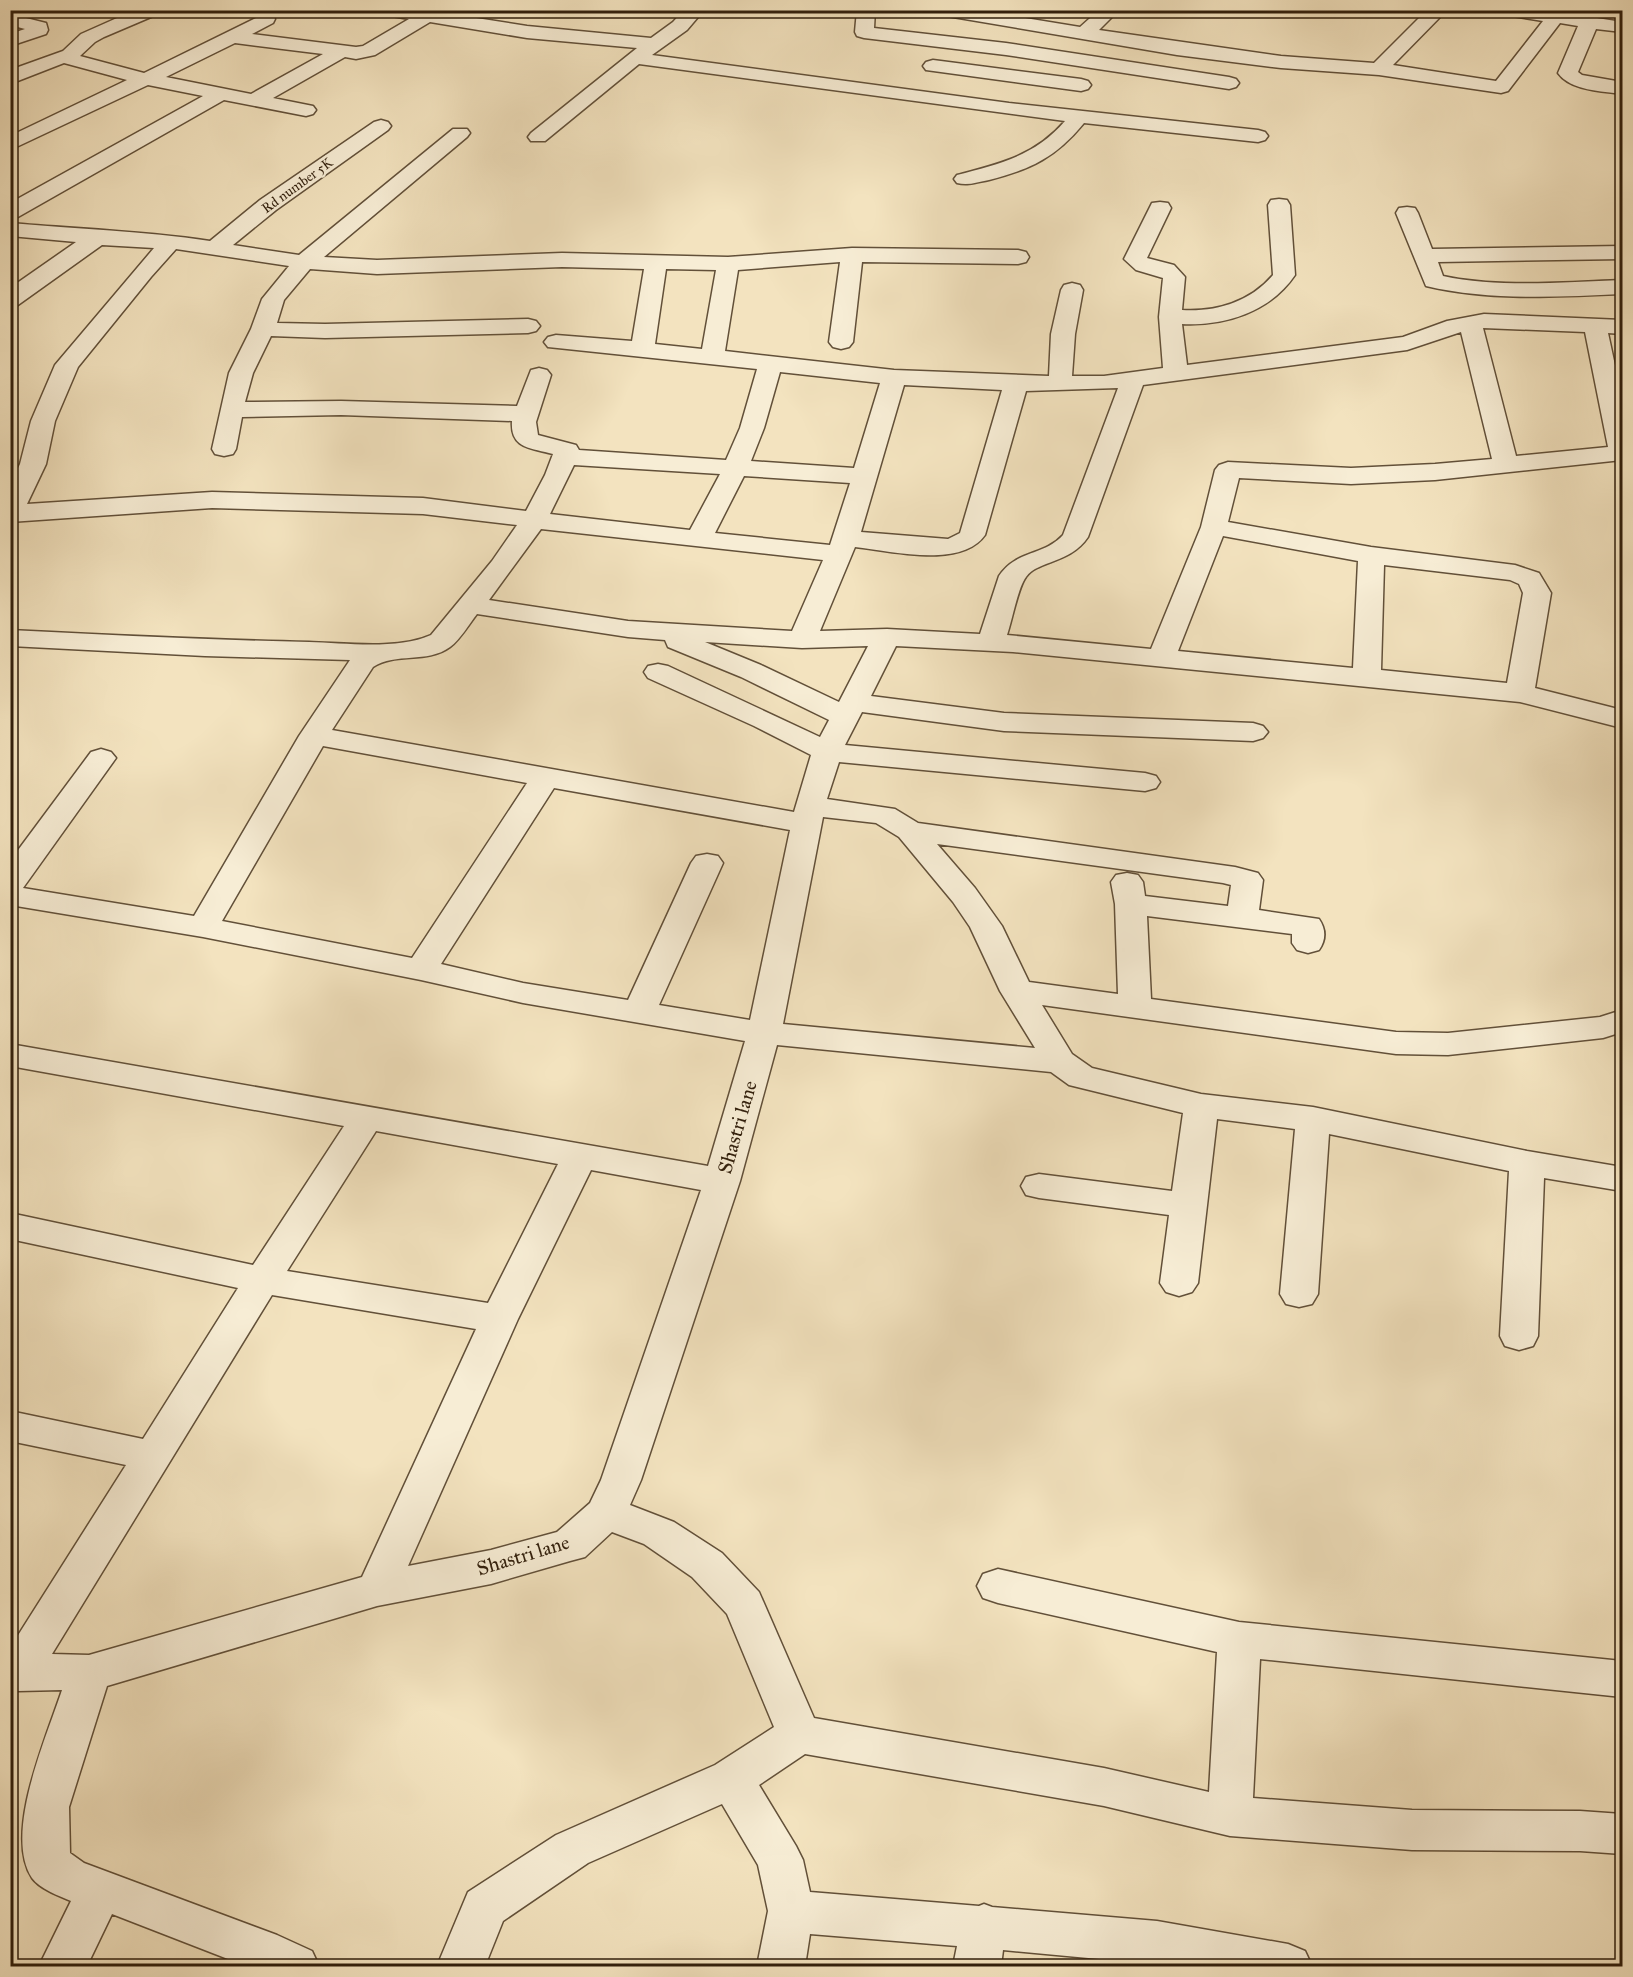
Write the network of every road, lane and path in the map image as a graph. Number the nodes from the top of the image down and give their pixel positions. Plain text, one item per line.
1 (152, 10) edge
2 (386, 10) edge
3 (694, 10) edge
4 (867, 10) edge
5 (941, 10) edge
6 (1110, 10) edge
7 (1438, 10) edge
8 (1518, 11) edge
9 (426, 17) junction
10 (1555, 18) junction
11 (10, 19) edge
12 (266, 19) dead end
13 (1589, 23) junction
14 (1028, 26) junction
15 (1622, 27) edge
16 (1083, 34) junction
17 (232, 37) junction
18 (10, 40) edge
19 (953, 42) junction
20 (655, 44) junction
21 (1006, 48) junction
22 (341, 52) junction
23 (70, 55) junction
24 (635, 58) junction
25 (933, 66) junction
26 (1379, 69) junction
27 (10, 78) edge
28 (146, 79) junction
29 (1229, 83) dead end
30 (1081, 86) dead end
31 (1623, 88) edge
32 (222, 93) junction
33 (903, 96) junction
34 (256, 99) junction
35 (306, 110) dead end
36 (1078, 118) junction
37 (381, 126) dead end
38 (460, 133) dead end
39 (1258, 136) dead end
40 (538, 137) dead end
41 (10, 144) edge
42 (964, 179) dead end
43 (1279, 205) dead end
44 (1161, 208) dead end
45 (10, 212) edge
46 (1407, 213) dead end
47 (10, 229) edge
48 (97, 238) junction
49 (171, 242) junction
50 (215, 248) junction
51 (1623, 252) edge
52 (852, 255) junction
53 (1424, 255) junction
54 (1018, 257) dead end
55 (304, 262) junction
56 (656, 262) junction
57 (728, 264) junction
58 (1623, 287) edge
59 (1072, 290) dead end
60 (10, 300) edge
61 (1170, 317) junction
62 (1470, 323) junction
63 (528, 326) dead end
64 (1595, 326) junction
65 (1623, 327) edge
66 (263, 329) junction
67 (556, 342) dead end
68 (841, 342) dead end
69 (642, 349) junction
70 (712, 358) junction
71 (770, 365) junction
72 (539, 375) dead end
73 (1176, 375) junction
74 (894, 377) junction
75 (1133, 380) junction
76 (1016, 384) junction
77 (1060, 384) junction
78 (231, 410) junction
79 (527, 414) junction
80 (224, 449) dead end
81 (1623, 452) edge
82 (566, 457) junction
83 (22, 464) edge
84 (1506, 465) junction
85 (735, 469) junction
86 (865, 476) junction
87 (11, 513) edge
88 (535, 518) junction
89 (1214, 527) junction
90 (699, 539) junction
91 (842, 546) junction
92 (1371, 555) junction
93 (470, 605) junction
94 (651, 630) junction
95 (886, 637) junction
96 (10, 638) edge
97 (802, 640) junction
98 (991, 643) junction
99 (378, 652) junction
100 (1162, 657) junction
101 (658, 672) dead end
102 (1367, 677) junction
103 (1520, 693) junction
104 (850, 710) junction
105 (1623, 720) edge
106 (1253, 732) dead end
107 (314, 736) junction
108 (827, 752) junction
109 (101, 758) dead end
110 (546, 776) junction
111 (1145, 782) dead end
112 (809, 815) junction
113 (910, 831) junction
114 (1124, 860) junction
115 (707, 863) dead end
116 (10, 884) edge
117 (10, 895) edge
118 (1131, 904) junction
119 (1242, 918) junction
120 (203, 927) junction
121 (1308, 943) dead end
122 (421, 970) junction
123 (1017, 991) junction
124 (1135, 1006) junction
125 (639, 1012) junction
126 (1623, 1021) edge
127 (764, 1033) junction
128 (10, 1055) edge
129 (1060, 1062) junction
130 (1201, 1106) junction
131 (366, 1119) junction
132 (1313, 1119) junction
133 (579, 1157) junction
134 (1527, 1163) junction
135 (1623, 1179) edge
136 (722, 1181) junction
137 (1039, 1186) dead end
138 (1188, 1205) junction
139 (10, 1226) edge
140 (262, 1280) junction
141 (1179, 1283) dead end
142 (1299, 1294) dead end
143 (499, 1319) junction
144 (1519, 1336) dead end
145 (10, 1426) edge
146 (153, 1456) junction
147 (606, 1513) junction
148 (998, 1586) dead end
149 (377, 1589) junction
150 (1239, 1639) junction
151 (14, 1672) edge
152 (89, 1673) junction
153 (1623, 1679) edge
154 (799, 1734) junction
155 (731, 1779) junction
156 (1230, 1816) junction
157 (1623, 1834) edge
158 (101, 1889) junction
159 (791, 1911) junction
160 (980, 1946) edge
161 (1156, 1954) edge
162 (63, 1966) edge
163 (295, 1966) edge
164 (461, 1966) edge
165 (781, 1966) edge
166 (1288, 1966) edge

1 - 23 street
2 - 9 street
3 - 20 street
4 - 19 street
5 - 14 street
6 - 16 street
7 - 26 street
8 - 10 street
9 - 20 street
9 - 22 street
10 - 13 street
10 - 26 street
11 - 18 street
12 - 17 street
13 - 15 street
13 - 31 street
14 - 16 street
14 - 21 street
16 - 26 street
17 - 22 street
17 - 28 street
19 - 21 street
19 - 25 street
20 - 24 street
21 - 29 street
22 - 34 street
23 - 27 street
23 - 28 street
24 - 33 street
24 - 40 street
25 - 30 street
25 - 33 street
28 - 32 street
28 - 41 street
32 - 34 street
32 - 45 street
33 - 36 street
34 - 35 street
36 - 39 street
36 - 42 street
37 - 50 street, Rd number 5K
38 - 55 street
43 - 61 street
44 - 61 street
46 - 53 street
47 - 48 street
48 - 49 street
48 - 60 street
49 - 50 street
49 - 83 street
50 - 55 street
51 - 53 street
52 - 54 street
52 - 57 street
52 - 68 street
53 - 58 street
55 - 56 street
55 - 66 street
56 - 57 street
56 - 69 street
57 - 70 street
59 - 77 street
61 - 73 street
62 - 64 street
62 - 73 street
62 - 84 street
63 - 66 street
64 - 65 street
64 - 81 street
66 - 78 street
67 - 69 street
69 - 70 street
70 - 71 street
71 - 74 street
71 - 85 street
72 - 79 street
73 - 75 street
74 - 76 street
74 - 86 street
75 - 77 street
75 - 98 street
76 - 77 street
76 - 91 street
78 - 79 street
78 - 80 street
79 - 82 street
81 - 84 street
82 - 85 street
82 - 88 street
83 - 87 street
84 - 89 street
85 - 86 street
85 - 90 street
86 - 91 street
87 - 88 street
88 - 90 street
88 - 93 street
89 - 92 street
89 - 100 street
90 - 91 street
91 - 97 street
92 - 102 street
92 - 103 street
93 - 94 street
93 - 99 street
94 - 97 street
94 - 104 street
95 - 97 street
95 - 98 street
95 - 104 street, Shastri lane
96 - 99 street
98 - 100 street
99 - 107 street
100 - 102 street
101 - 108 street
102 - 103 street
103 - 105 street
104 - 106 street
104 - 108 street, Shastri lane
107 - 110 street
107 - 120 street
108 - 111 street
108 - 112 street, Shastri lane
109 - 116 street
110 - 112 street
110 - 122 street
112 - 113 street
112 - 127 street, Shastri lane
113 - 114 street
113 - 123 street
114 - 118 street
114 - 119 street
115 - 125 street
117 - 120 street
118 - 119 street
118 - 124 street
119 - 121 street
120 - 122 street
122 - 125 street
123 - 124 street
123 - 129 street
124 - 126 street
125 - 127 street
127 - 129 street
127 - 136 street, Shastri lane
128 - 131 street
129 - 130 street
130 - 132 street
130 - 138 street
131 - 133 street
131 - 140 street
132 - 134 street
132 - 142 street
133 - 136 street
133 - 143 street
134 - 135 street
134 - 144 street
136 - 147 street, Shastri lane
137 - 138 street
138 - 141 street
139 - 140 street
140 - 143 street
140 - 146 street
143 - 149 street
145 - 146 street
146 - 151 street
147 - 149 street, Shastri lane
147 - 154 street
148 - 150 street
149 - 152 street, Shastri lane
150 - 153 street
150 - 156 street
151 - 152 street, Shastri lane
152 - 158 street
154 - 155 street
154 - 156 street
155 - 159 street
155 - 164 street
156 - 157 street
158 - 162 street
158 - 163 street
159 - 160 street
159 - 165 street
160 - 161 street
161 - 166 street

